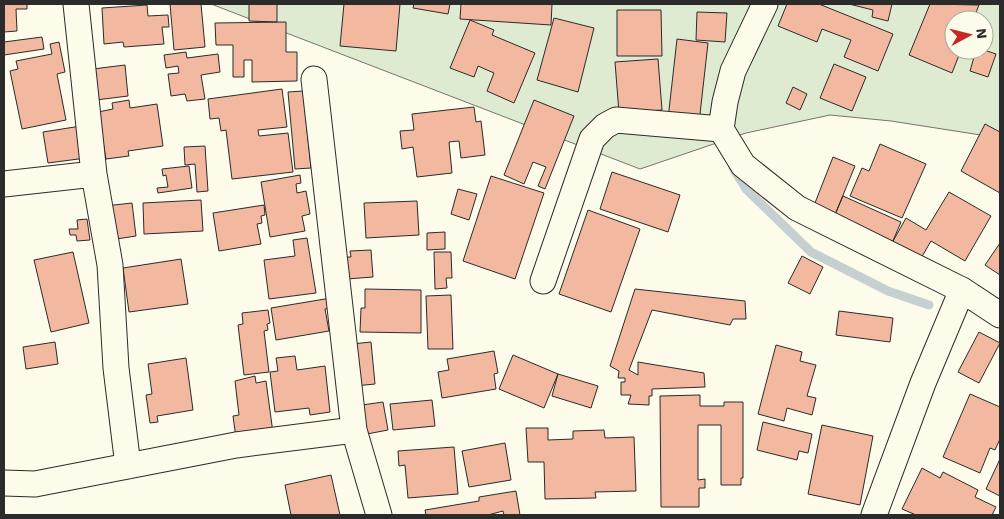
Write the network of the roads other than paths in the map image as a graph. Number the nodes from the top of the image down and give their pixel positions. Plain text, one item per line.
1 (76, 4) edge
2 (765, 4) edge
3 (314, 79) dead end
4 (721, 129) junction
5 (94, 174) junction
6 (4, 184) edge
7 (543, 281) dead end
8 (962, 290) junction
9 (1000, 315) edge
10 (354, 430) junction
11 (128, 466) junction
12 (4, 483) edge
13 (379, 515) edge
14 (874, 515) edge

1 - 5 street
2 - 4 street
3 - 10 street
4 - 7 street
4 - 8 street
5 - 6 street
5 - 11 street
8 - 9 street
8 - 14 street
10 - 11 street
10 - 13 street
11 - 12 street

